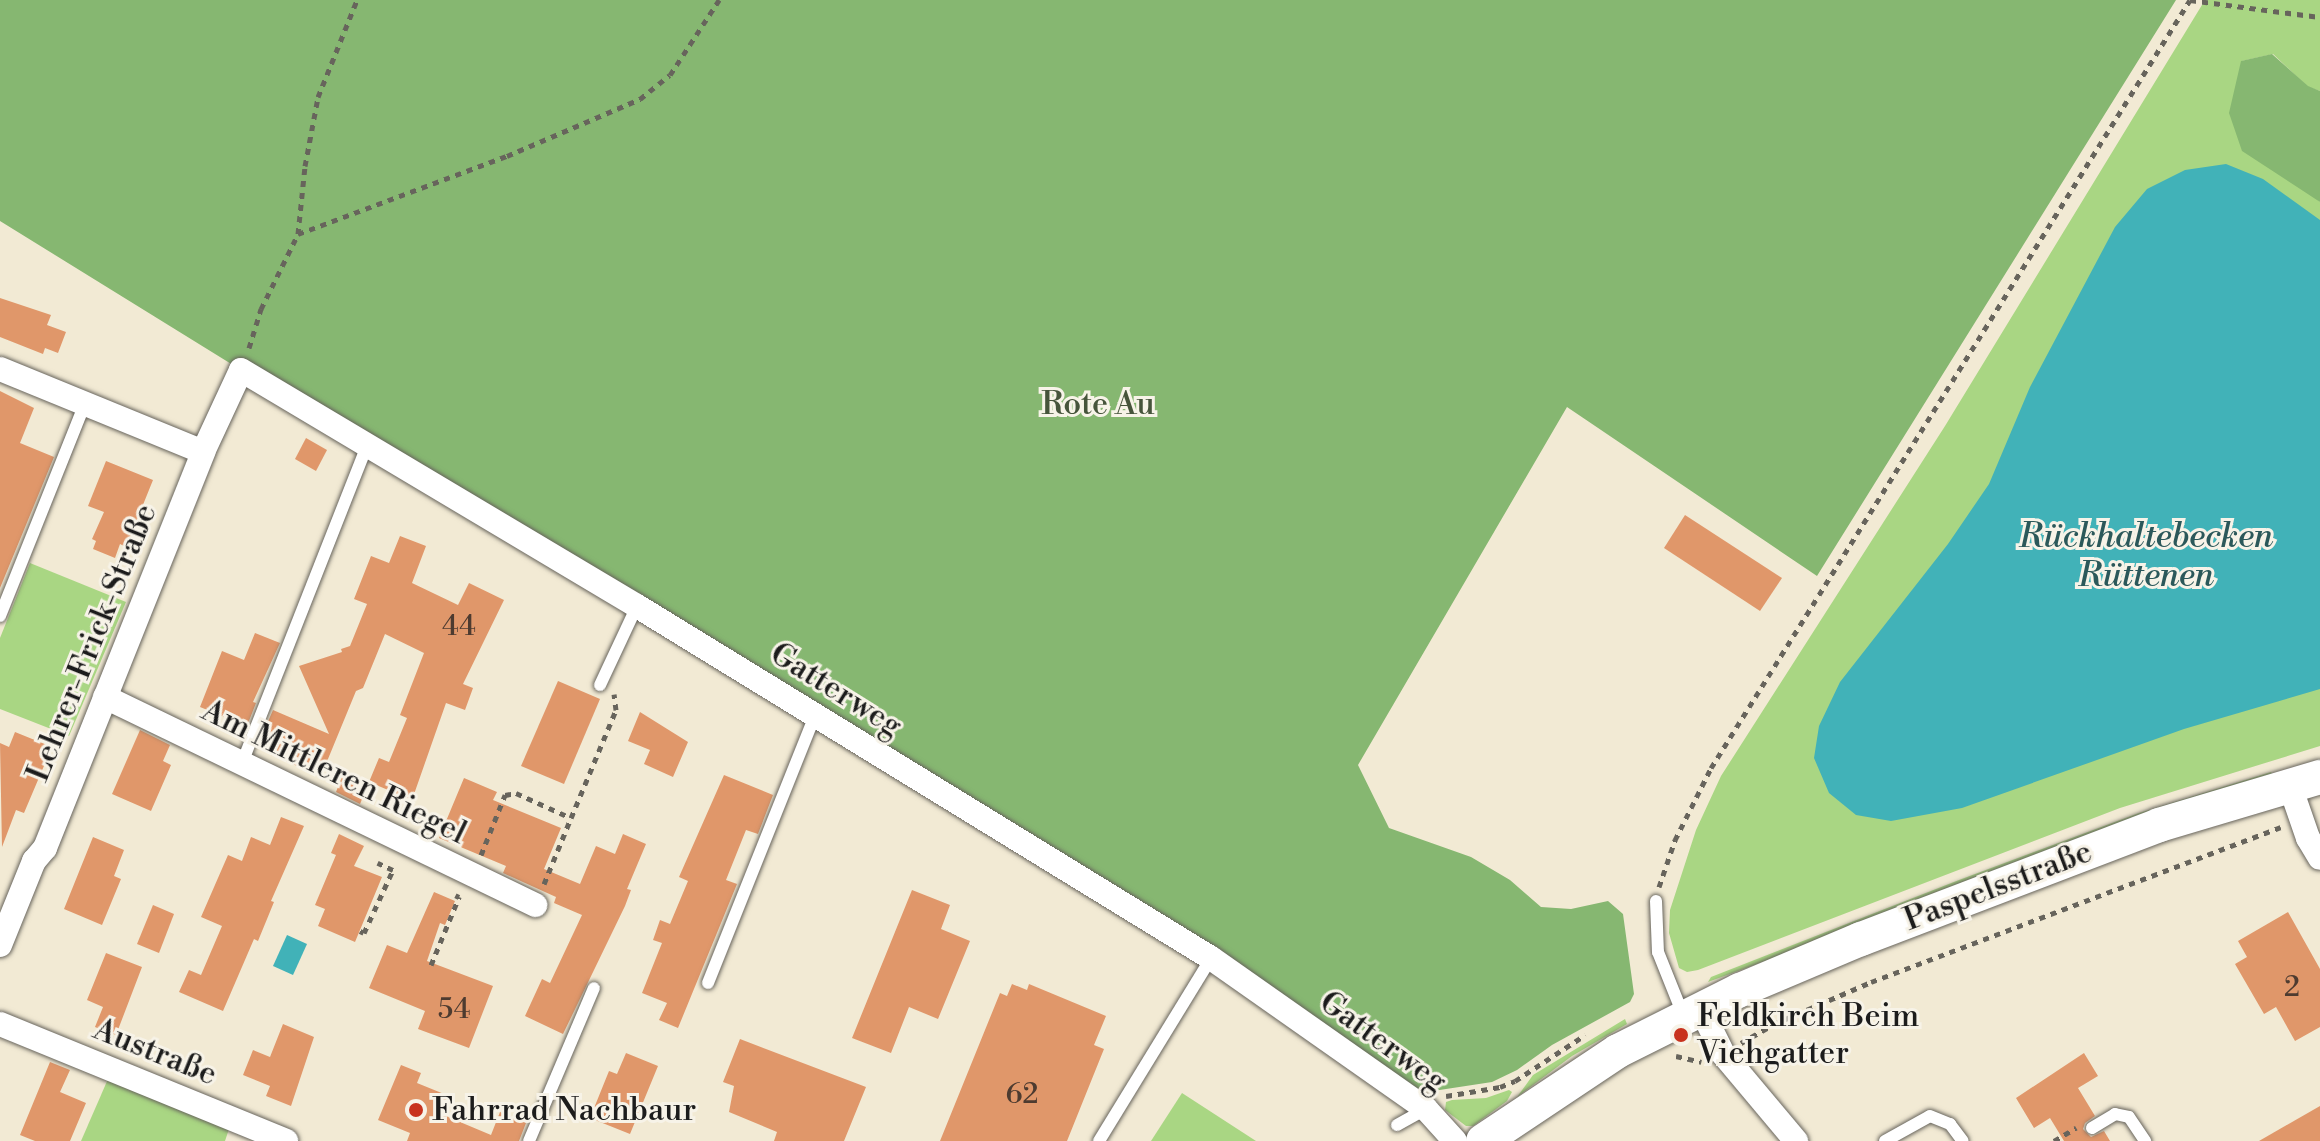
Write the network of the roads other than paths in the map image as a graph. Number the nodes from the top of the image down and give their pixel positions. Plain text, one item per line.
1 (0, 369) edge
2 (85, 404) junction
3 (367, 445) junction
4 (203, 452) junction
5 (637, 606) junction
6 (0, 616) edge
7 (600, 685) road end
8 (105, 697) junction
9 (815, 715) junction
10 (242, 763) junction
11 (2305, 782) edge
12 (2320, 858) edge
13 (1656, 901) road end
14 (535, 905) road end
15 (0, 945) edge
16 (1211, 958) junction
17 (708, 983) dead end
18 (594, 988) dead end
19 (1693, 1013) junction
20 (0, 1024) edge
21 (1426, 1109) junction
22 (1397, 1125) dead end
23 (2092, 1128) dead end
24 (286, 1141) edge
25 (529, 1141) edge
26 (1099, 1141) edge
27 (1455, 1141) edge
28 (1483, 1141) edge
29 (1796, 1141) edge
30 (1885, 1141) edge
31 (1963, 1141) edge
32 (2145, 1141) edge

1 - 2 street
2 - 4 street
2 - 6 lane
3 - 4 street, Gatterweg
3 - 5 street, Gatterweg
3 - 10 lane
4 - 8 street, Lehrer-Frick-Straße
5 - 7 lane
5 - 9 street, Gatterweg
8 - 10 street, Am Mittleren Riegel
8 - 15 street, Lehrer-Frick-Straße
9 - 16 street, Gatterweg
9 - 17 lane
10 - 14 street, Am Mittleren Riegel
11 - 12 street
11 - 19 main road, Paspelsstraße
13 - 19 lane
16 - 21 street, Gatterweg
16 - 26 lane
18 - 25 lane
19 - 28 main road, Paspelsstraße
19 - 29 street
20 - 24 street, Austraße
21 - 22 lane
21 - 27 street, Gatterweg
23 - 32 lane
30 - 31 lane

